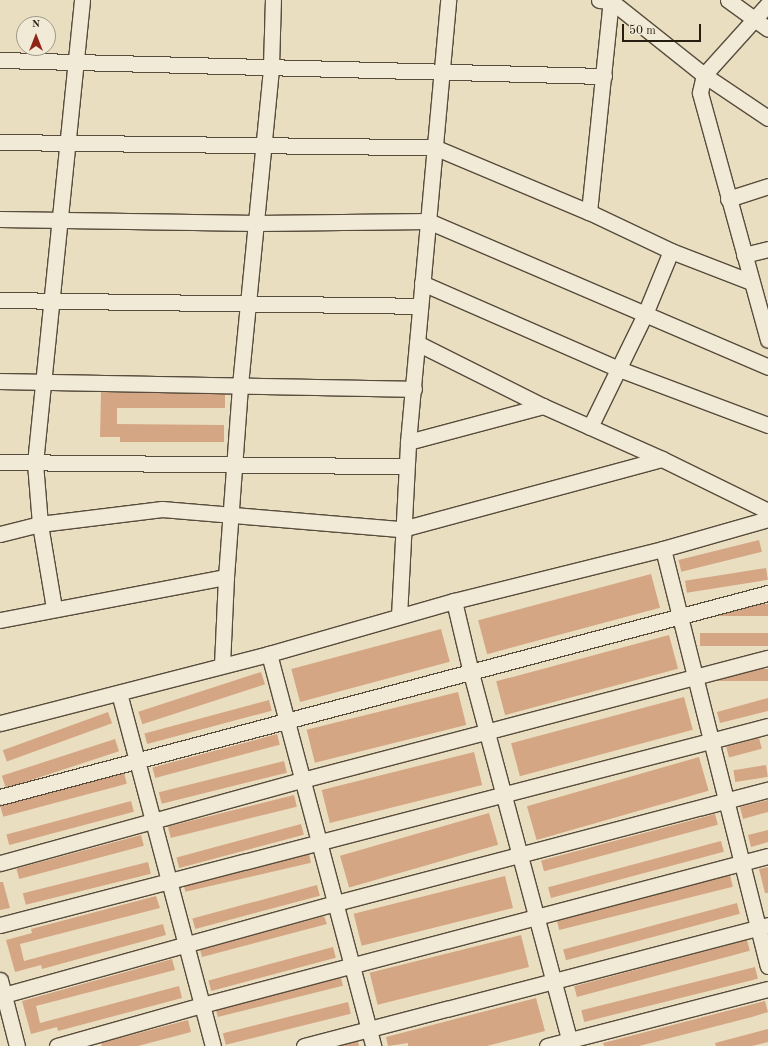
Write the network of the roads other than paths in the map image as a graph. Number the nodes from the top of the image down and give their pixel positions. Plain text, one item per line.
1 (82, 0) edge
2 (273, 0) edge
3 (448, 0) edge
4 (607, 0) edge
5 (728, 0) edge
6 (768, 4) edge
7 (755, 21) junction
8 (768, 29) edge
9 (0, 60) edge
10 (76, 60) junction
11 (271, 66) junction
12 (441, 71) junction
13 (704, 75) junction
14 (604, 76) junction
15 (768, 118) edge
16 (0, 142) edge
17 (68, 142) junction
18 (264, 144) junction
19 (434, 147) junction
20 (768, 186) edge
21 (728, 199) junction
22 (589, 212) junction
23 (61, 218) junction
24 (0, 219) edge
25 (428, 221) junction
26 (257, 223) junction
27 (768, 249) edge
28 (671, 251) junction
29 (744, 255) junction
30 (750, 282) junction
31 (422, 283) junction
32 (0, 300) edge
33 (53, 301) junction
34 (250, 304) junction
35 (420, 306) junction
36 (645, 314) junction
37 (764, 314) edge
38 (768, 340) edge
39 (417, 343) junction
40 (768, 367) edge
41 (619, 369) junction
42 (0, 382) edge
43 (43, 382) junction
44 (240, 385) junction
45 (414, 389) junction
46 (543, 406) junction
47 (768, 425) edge
48 (590, 427) junction
49 (408, 442) junction
50 (662, 459) junction
51 (0, 462) edge
52 (34, 463) junction
53 (236, 463) junction
54 (406, 466) junction
55 (768, 511) edge
56 (232, 517) junction
57 (768, 519) edge
58 (40, 524) junction
59 (402, 529) junction
60 (0, 534) edge
61 (663, 549) junction
62 (226, 577) junction
63 (768, 593) edge
64 (454, 600) junction
65 (54, 608) junction
66 (399, 616) junction
67 (680, 617) junction
68 (0, 620) edge
69 (268, 654) junction
70 (768, 658) edge
71 (222, 665) junction
72 (471, 673) junction
73 (695, 677) junction
74 (119, 693) junction
75 (286, 722) junction
76 (0, 723) edge
77 (768, 726) edge
78 (487, 732) junction
79 (711, 740) junction
80 (137, 760) junction
81 (302, 780) junction
82 (768, 790) edge
83 (504, 795) junction
84 (0, 797) edge
85 (726, 800) junction
86 (154, 822) junction
87 (320, 843) junction
88 (520, 855) junction
89 (768, 856) edge
90 (742, 862) junction
91 (0, 863) edge
92 (169, 881) junction
93 (336, 903) junction
94 (536, 916) junction
95 (0, 924) edge
96 (763, 927) edge
97 (186, 944) junction
98 (353, 965) junction
99 (768, 966) edge
100 (555, 981) junction
101 (768, 989) edge
102 (1, 990) edge
103 (202, 1005) junction
104 (369, 1030) junction
105 (570, 1043) edge
106 (17, 1046) edge
107 (57, 1046) edge
108 (213, 1046) edge
109 (304, 1046) edge
110 (373, 1046) edge
111 (547, 1046) edge

1 - 10 street
2 - 11 street
3 - 12 street
4 - 13 street
4 - 14 street
5 - 7 street
6 - 7 street
7 - 8 street
7 - 13 street
9 - 10 street
10 - 11 street
10 - 17 street
11 - 12 street
11 - 18 street
12 - 14 street
12 - 19 street
13 - 15 street
13 - 21 street
14 - 22 street
16 - 17 street
17 - 18 street
17 - 23 street
18 - 19 street
18 - 26 street
19 - 22 street
19 - 25 street
20 - 21 street
21 - 29 street
22 - 28 street
23 - 24 street
23 - 26 street
23 - 33 street
25 - 26 street
25 - 31 street
25 - 36 street
26 - 34 street
27 - 29 street
28 - 30 street
28 - 36 street
29 - 30 street
30 - 37 street
31 - 35 street
31 - 41 street
32 - 33 street
33 - 34 street
33 - 43 street
34 - 35 street
34 - 44 street
35 - 39 street
36 - 40 street
36 - 41 street
37 - 38 street
39 - 45 street
39 - 46 street
41 - 47 street
41 - 48 street
42 - 43 street
43 - 44 street
43 - 52 street
44 - 45 street
44 - 53 street
45 - 49 street
46 - 48 street
46 - 49 street
48 - 50 street
49 - 54 street
50 - 55 street
50 - 59 street
51 - 52 street
52 - 53 street
52 - 58 street
53 - 54 street
53 - 56 street
54 - 59 street
56 - 58 street
56 - 59 street
56 - 62 street
57 - 61 street
58 - 60 street
58 - 65 street
59 - 66 street
61 - 64 street
61 - 67 street
62 - 65 street
62 - 71 street
63 - 67 street
64 - 66 street
64 - 72 street
65 - 68 street
66 - 69 street
67 - 72 street
67 - 73 street
69 - 71 street
69 - 75 street
70 - 73 street
71 - 74 street
72 - 75 street
72 - 78 street
73 - 78 street
73 - 79 street
74 - 76 street
74 - 80 street
75 - 80 street
75 - 81 street
77 - 79 street
78 - 81 street
78 - 83 street
79 - 83 street
79 - 85 street
80 - 84 street
80 - 86 street
81 - 86 street
81 - 87 street
82 - 85 street
83 - 87 street
83 - 88 street
85 - 88 street
85 - 90 street
86 - 91 street
86 - 92 street
87 - 92 street
87 - 93 street
88 - 93 street
88 - 94 street
89 - 90 street
90 - 94 street
90 - 96 street
92 - 95 street
92 - 97 street
93 - 97 street
93 - 98 street
94 - 98 street
94 - 100 street
96 - 99 street
96 - 100 street
97 - 102 street
97 - 103 street
98 - 103 street
98 - 104 street
100 - 104 street
100 - 105 street
101 - 105 street
102 - 106 street
103 - 107 street
103 - 108 street
104 - 109 street
104 - 110 street
105 - 111 street

